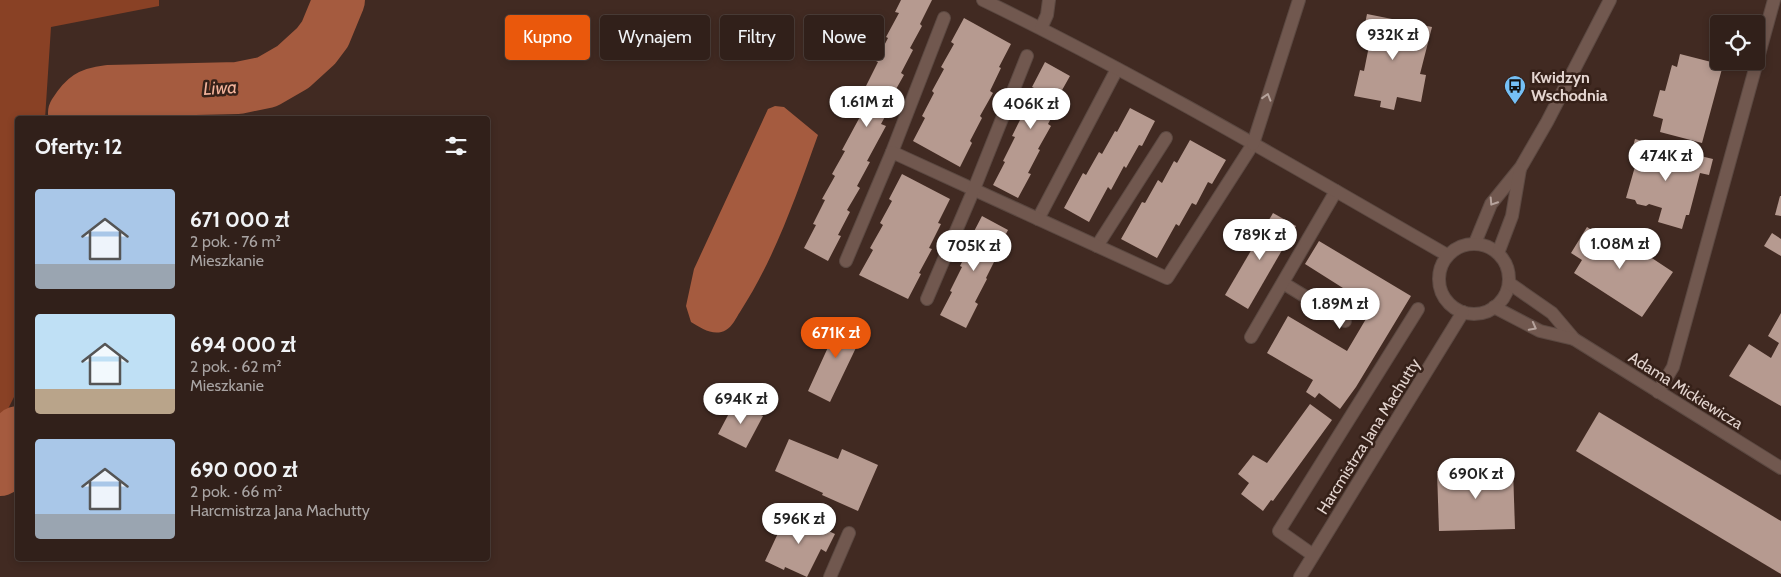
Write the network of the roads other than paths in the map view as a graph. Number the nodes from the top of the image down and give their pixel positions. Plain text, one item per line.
1 (983, 0) edge
2 (1049, 0) edge
3 (1299, 0) edge
4 (1610, 0) edge
5 (1774, 0) edge
6 (944, 18) dead end
7 (1041, 28) junction
8 (1027, 56) dead end
9 (1117, 69) junction
10 (1166, 138) dead end
11 (1253, 144) junction
12 (892, 152) junction
13 (1521, 167) junction
14 (974, 189) junction
15 (1336, 191) junction
16 (1038, 219) junction
17 (1475, 243) junction
18 (1097, 246) junction
19 (1498, 253) junction
20 (1447, 255) junction
21 (846, 261) dead end
22 (1283, 283) junction
23 (1509, 283) junction
24 (927, 299) dead end
25 (1494, 307) junction
26 (1418, 309) dead end
27 (1463, 312) junction
28 (1345, 321) dead end
29 (1251, 337) dead end
30 (1574, 339) junction
31 (1658, 392) junction
32 (1781, 468) edge
33 (849, 533) dead end
34 (1313, 555) junction
35 (830, 577) edge
36 (1300, 577) edge

1 - 7 street
2 - 7 street
11 -> 3 street
4 - 13 street
5 - 31 street
6 - 12 street
7 - 9 street
8 - 14 street
9 - 11 street
9 - 16 street
10 - 18 street
11 - 15 street
11 - 18 street
12 - 14 street
12 - 21 street
13 -> 17 street
13 - 19 street
14 - 16 street
14 - 24 street
15 - 20 street
15 - 22 street
16 - 18 street
17 - 19 street
17 - 20 street
19 - 23 street
20 - 27 street
22 - 28 street
22 - 29 street
23 - 25 street
23 - 30 street, Adama Mickiewicza
25 - 27 street
25 -> 30 street, Adama Mickiewicza
26 - 34 street
27 - 34 street, Harcmistrza Jana Machutty
30 - 31 street, Adama Mickiewicza
31 - 32 street, Adama Mickiewicza
33 - 35 street
34 - 36 street, Harcmistrza Jana Machutty

